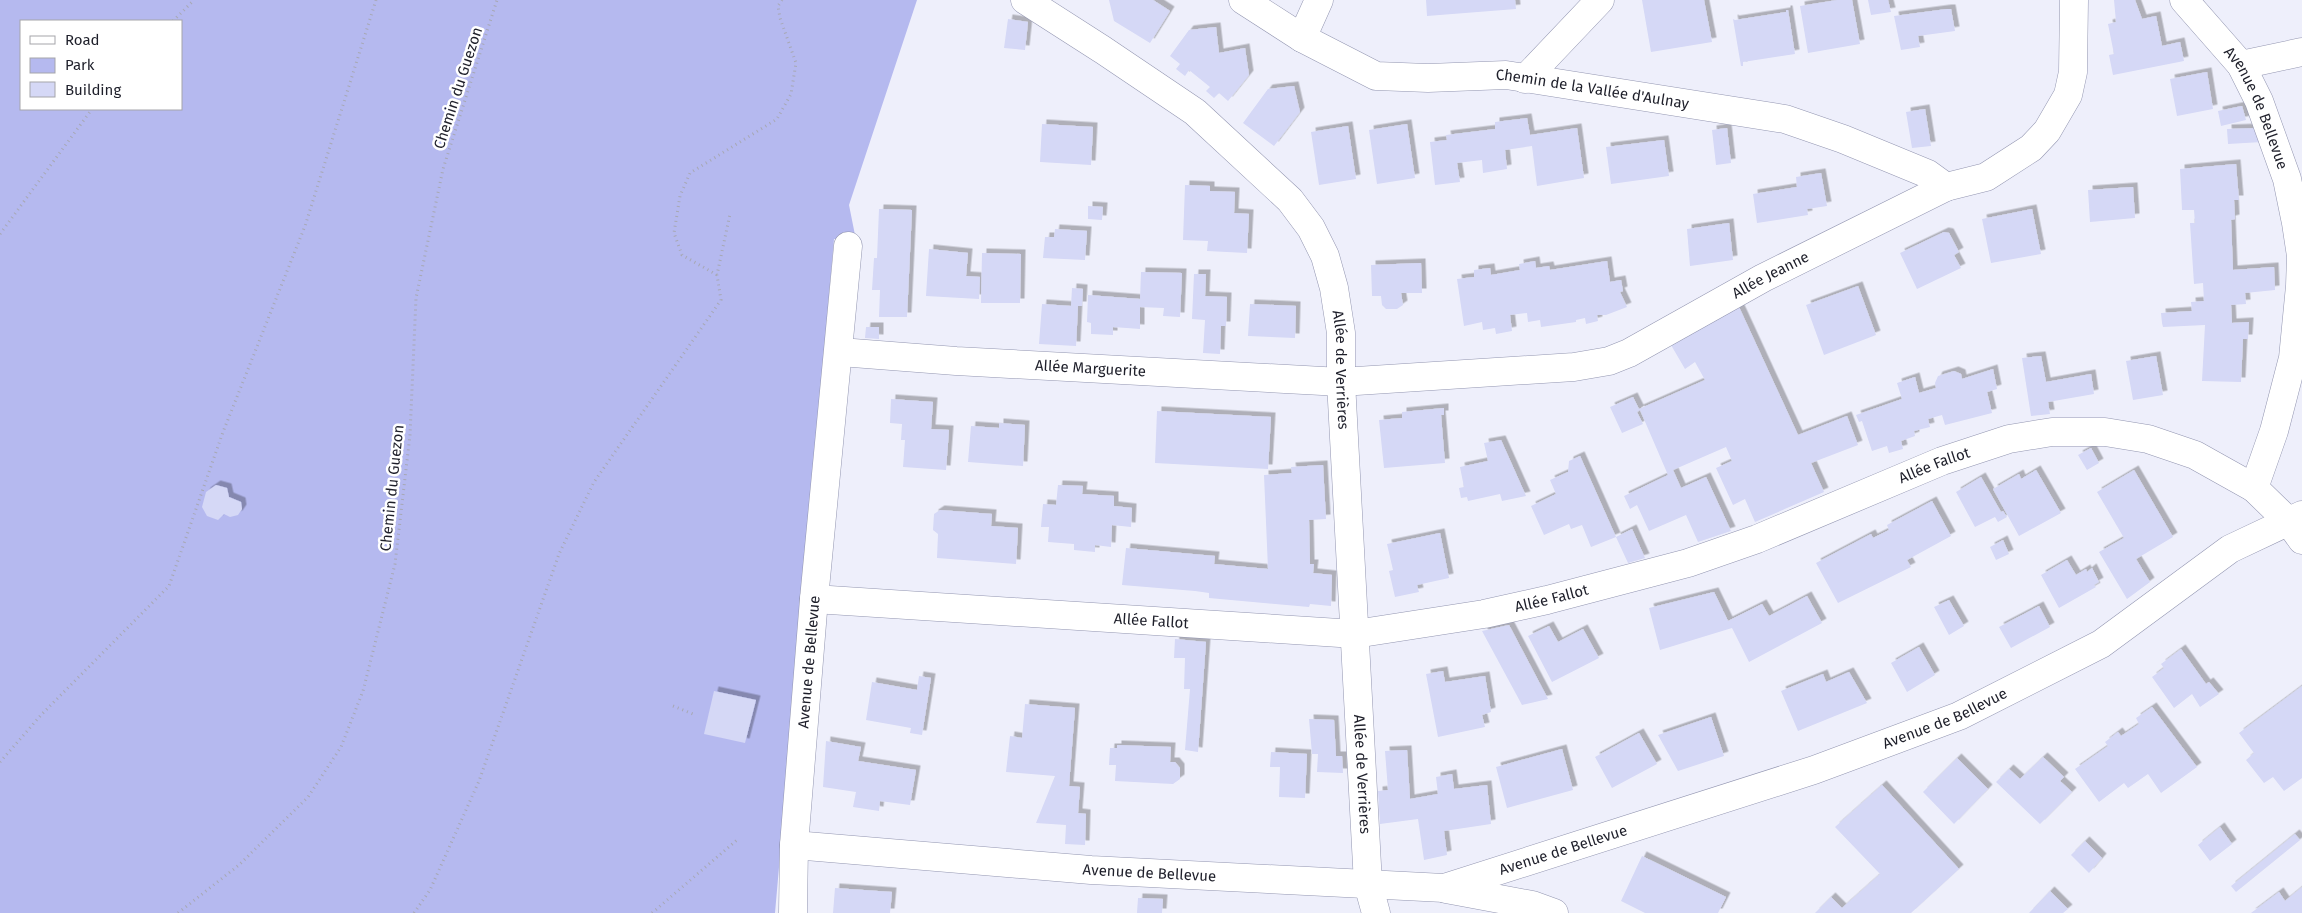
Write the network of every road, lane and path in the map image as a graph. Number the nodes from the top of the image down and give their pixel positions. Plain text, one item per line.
1 (194, 0) edge
2 (376, 0) edge
3 (497, 0) edge
4 (782, 0) edge
5 (1024, 0) edge
6 (1243, 0) edge
7 (1319, 0) edge
8 (1600, 0) edge
9 (2074, 0) edge
10 (2184, 0) edge
11 (174, 20) edge
12 (1302, 38) junction
13 (2302, 52) edge
14 (2241, 65) junction
15 (1525, 79) junction
16 (91, 110) edge
17 (1946, 187) junction
18 (730, 214) dead end
19 (0, 234) edge
20 (848, 246) dead end
21 (717, 275) junction
22 (840, 352) junction
23 (1341, 382) junction
24 (2254, 488) junction
25 (2298, 525) edge
26 (814, 599) junction
27 (1355, 634) junction
28 (673, 706) dead end
29 (693, 714) dead end
30 (0, 762) edge
31 (737, 840) dead end
32 (794, 845) junction
33 (1368, 884) junction
34 (1444, 888) junction
35 (178, 913) edge
36 (414, 913) edge
37 (652, 913) edge
38 (793, 913) edge
39 (1376, 913) edge
40 (1554, 913) edge

1 - 11 path
2 - 30 path
3 - 35 path, Chemin du Guezon
4 - 21 path
5 - 23 street, Allée de Verrières
6 - 12 street, Chemin de la Vallée d'Aulnay
7 - 12 street
8 - 15 street
9 - 17 street, Allée Jeanne
10 - 14 street, Avenue de Bellevue
12 - 15 street, Chemin de la Vallée d'Aulnay
13 - 14 street
14 - 24 street, Avenue de Bellevue
15 - 17 street, Chemin de la Vallée d'Aulnay
16 - 19 path
17 - 23 street, Allée Jeanne
18 - 21 path
20 - 22 street, Avenue de Bellevue
21 - 36 path
22 - 23 street, Allée Marguerite
22 - 26 street, Avenue de Bellevue
23 - 27 street, Allée de Verrières
24 - 25 street, Avenue de Bellevue
24 - 27 street, Allée Fallot
25 - 34 street, Avenue de Bellevue
26 - 27 street, Allée Fallot
26 - 32 street, Avenue de Bellevue
27 - 33 street, Allée de Verrières
28 - 29 path
31 - 37 path
32 - 33 street, Avenue de Bellevue
32 - 38 street
33 - 34 street, Avenue de Bellevue
33 - 39 street, Allée de Verrières
34 - 40 street

